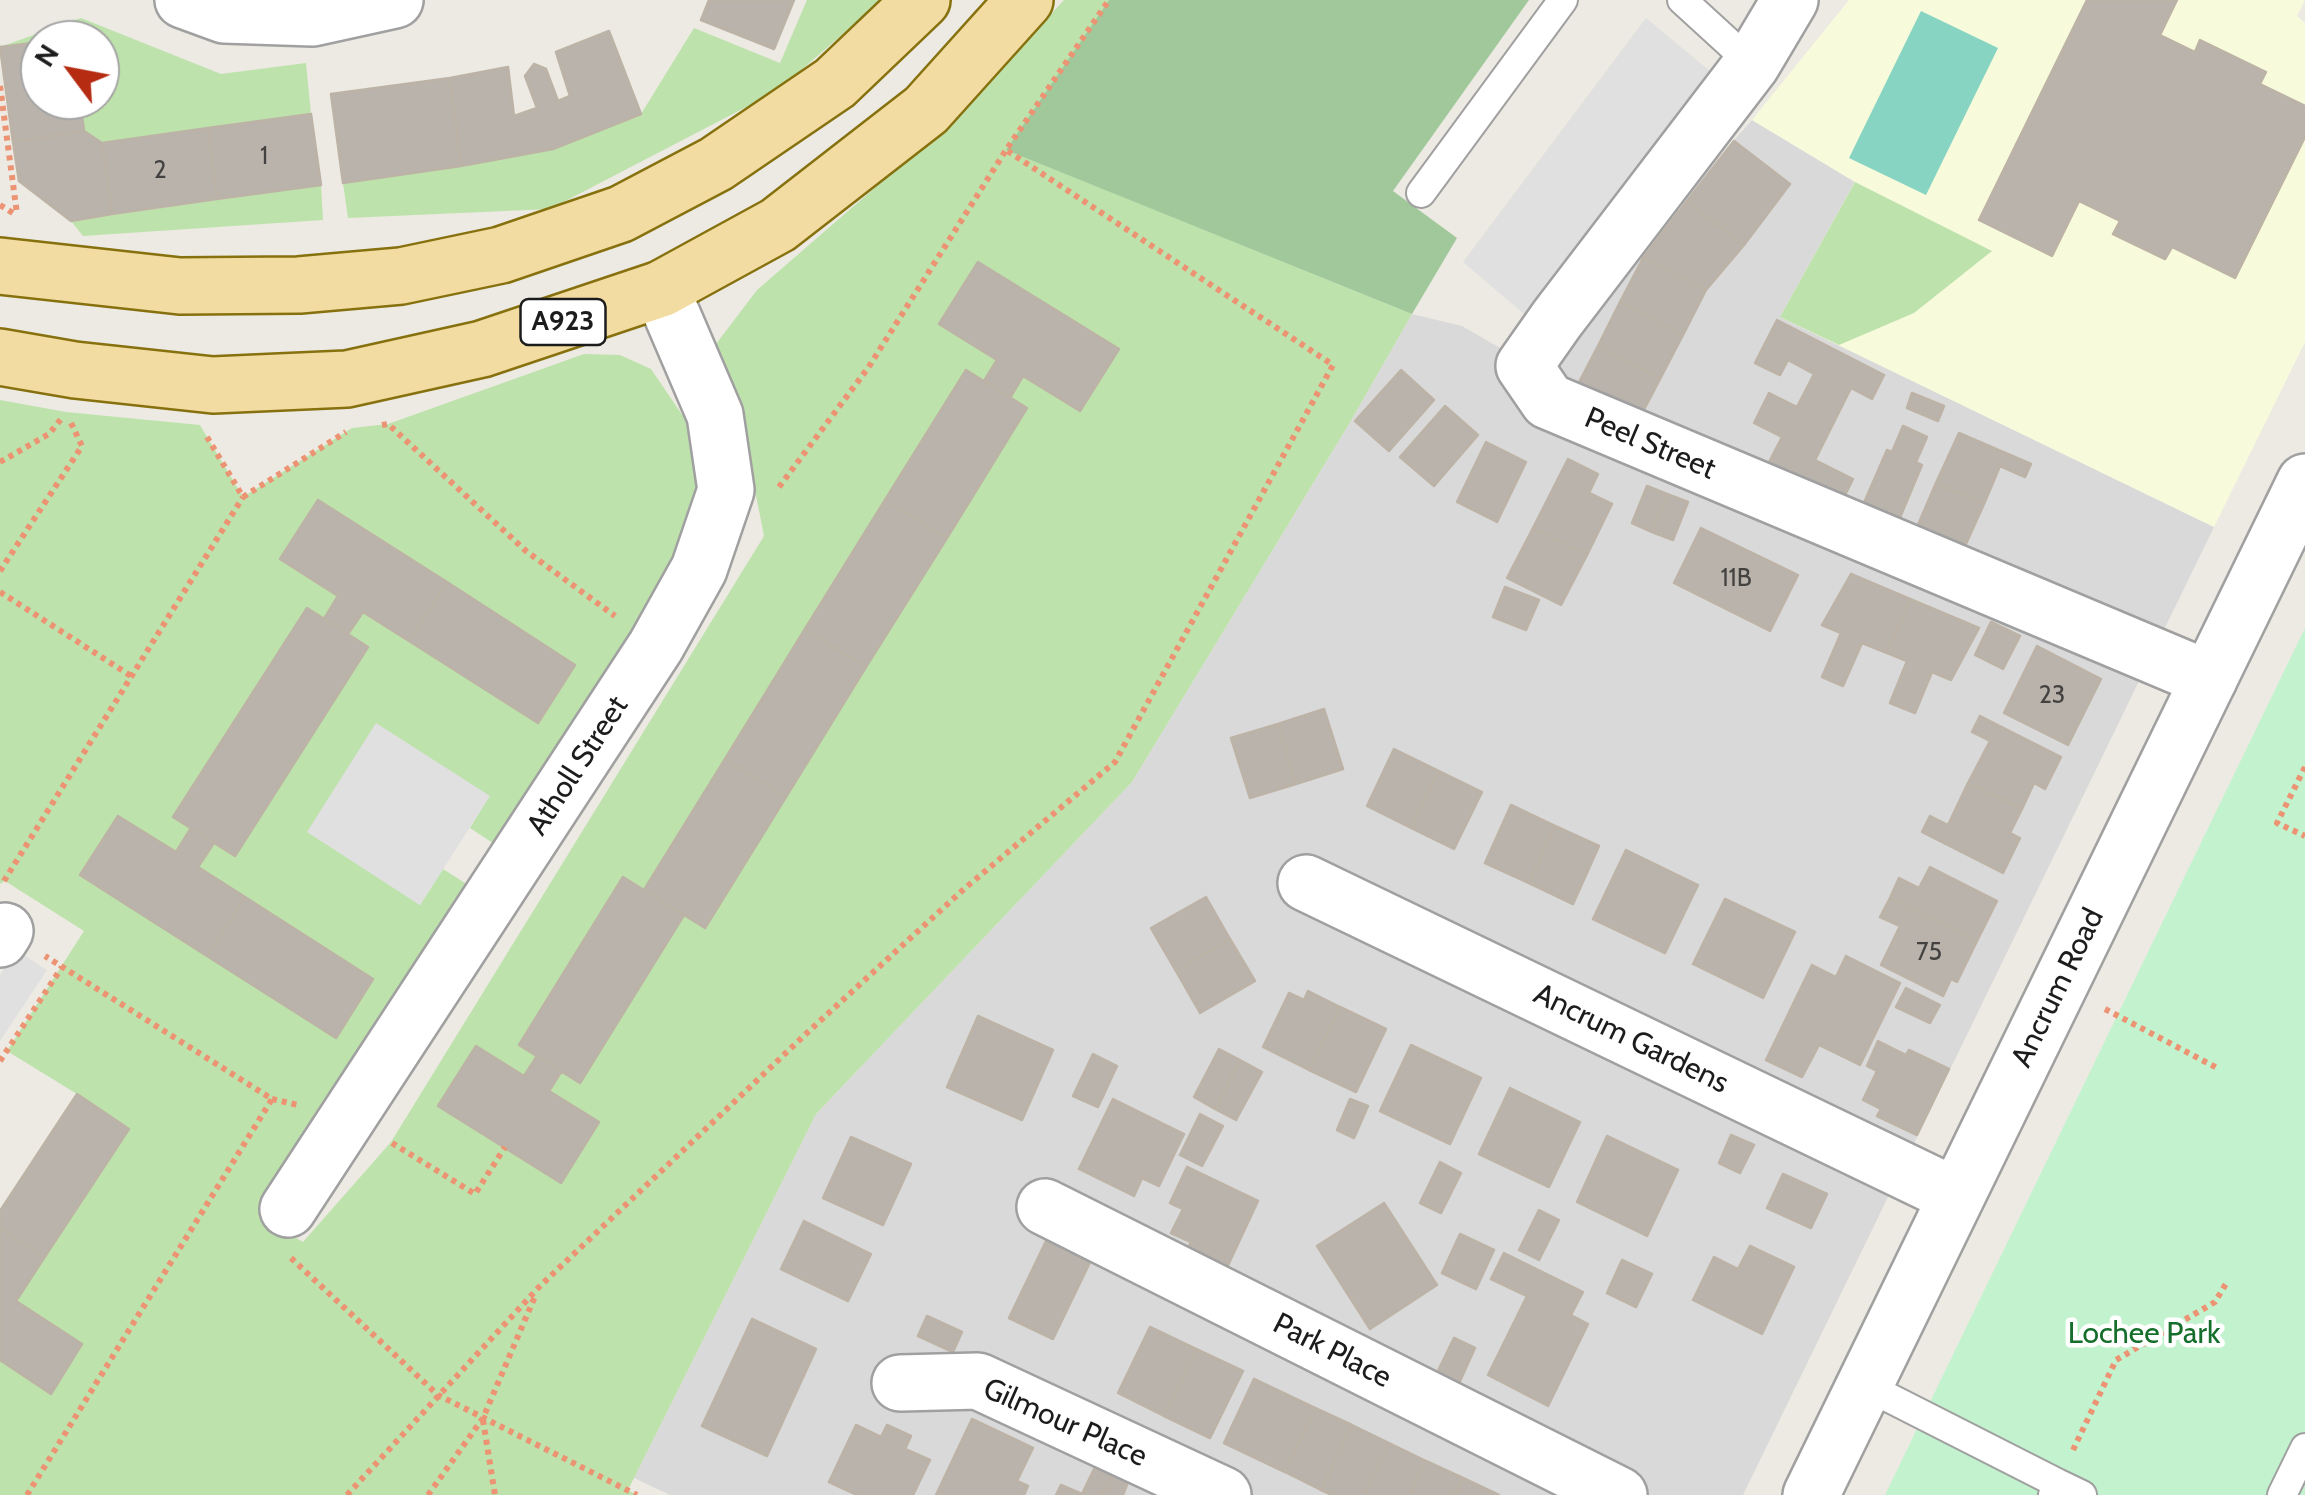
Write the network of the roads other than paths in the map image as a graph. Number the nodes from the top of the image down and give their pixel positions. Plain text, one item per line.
1 (922, 0) edge
2 (1025, 0) edge
3 (1563, 0) edge
4 (1682, 0) edge
5 (1790, 0) edge
6 (383, 2) edge
7 (212, 5) edge
8 (1752, 64) junction
9 (1421, 193) dead end
10 (9, 241) edge
11 (661, 288) junction
12 (0, 358) edge
13 (2305, 482) edge
14 (2209, 678) junction
15 (1306, 883) dead end
16 (1956, 1196) junction
17 (1046, 1208) dead end
18 (288, 1209) road end
19 (900, 1384) dead end
20 (1864, 1385) junction
21 (2305, 1448) edge
22 (2064, 1491) edge
23 (1224, 1495) edge
24 (1618, 1495) edge
25 (1812, 1495) edge
26 (2282, 1495) edge

1 - 10 main road
2 - 11 main road, A923
3 - 9 lane
4 - 8 lane
5 - 8 street, Peel Street
6 - 7 street
8 - 14 street, Peel Street
11 - 12 main road, A923
11 - 18 street, Atholl Street
13 - 14 street, Ancrum Road
14 - 16 street, Ancrum Road
15 - 16 street, Ancrum Gardens
16 - 20 street, Ancrum Road
17 - 24 street, Park Place
19 - 23 street, Gilmour Place
20 - 22 lane
20 - 25 street, Ancrum Road
21 - 26 lane

